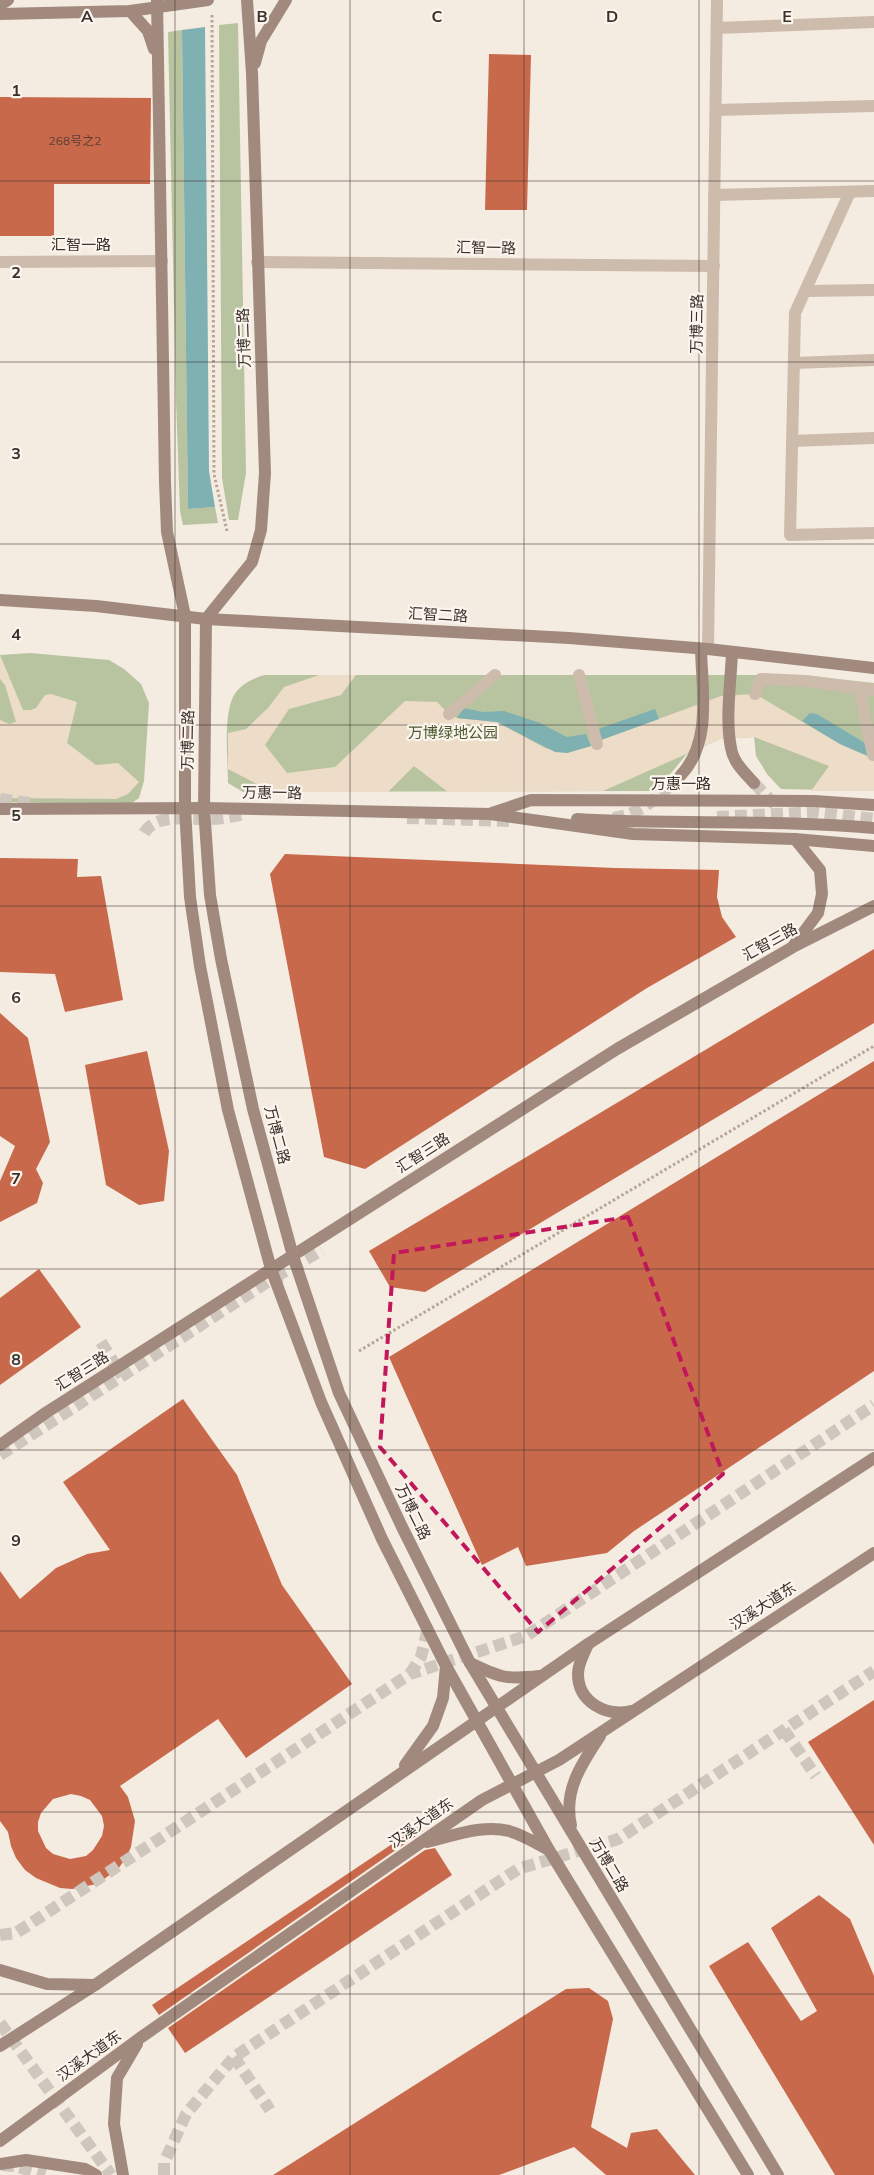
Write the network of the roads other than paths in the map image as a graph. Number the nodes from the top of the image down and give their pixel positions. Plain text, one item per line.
1 (8, 0) edge
2 (208, 0) edge
3 (247, 0) edge
4 (286, 0) edge
5 (717, 0) edge
6 (157, 4) edge
7 (0, 6) edge
8 (130, 11) junction
9 (0, 14) edge
10 (874, 22) edge
11 (717, 28) junction
12 (159, 64) junction
13 (252, 73) junction
14 (874, 106) edge
15 (716, 110) junction
16 (874, 191) edge
17 (850, 192) junction
18 (714, 195) junction
19 (162, 261) junction
20 (0, 262) edge
21 (257, 262) junction
22 (714, 266) junction
23 (806, 290) junction
24 (874, 290) edge
25 (874, 360) edge
26 (794, 363) junction
27 (874, 438) edge
28 (792, 441) junction
29 (874, 533) edge
30 (0, 600) edge
31 (185, 616) junction
32 (206, 620) junction
33 (704, 649) junction
34 (732, 652) junction
35 (874, 668) edge
36 (495, 675) dead end
37 (579, 675) dead end
38 (859, 688) junction
39 (874, 690) edge
40 (755, 694) dead end
41 (449, 714) dead end
42 (596, 744) dead end
43 (873, 755) edge
44 (681, 776) tunnel mouth
45 (754, 783) tunnel mouth
46 (874, 806) edge
47 (185, 808) junction
48 (204, 808) junction
49 (0, 809) edge
50 (490, 814) junction
51 (874, 828) edge
52 (795, 839) junction
53 (874, 846) edge
54 (874, 906) edge
55 (793, 947) junction
56 (292, 1256) junction
57 (271, 1269) junction
58 (0, 1445) edge
59 (874, 1458) edge
60 (874, 1553) edge
61 (588, 1644) junction
62 (470, 1663) junction
63 (446, 1666) junction
64 (542, 1676) junction
65 (496, 1707) junction
66 (633, 1711) junction
67 (476, 1721) junction
68 (603, 1732) junction
69 (535, 1773) junction
70 (396, 1776) junction
71 (511, 1785) junction
72 (573, 1837) junction
73 (418, 1845) junction
74 (549, 1850) junction
75 (0, 1970) edge
76 (95, 1985) junction
77 (140, 2038) junction
78 (0, 2046) edge
79 (0, 2141) edge
80 (0, 2164) edge
81 (96, 2175) edge
82 (124, 2175) edge
83 (748, 2175) edge
84 (778, 2175) edge

1 - 7 street
2 - 6 street
3 - 13 street, 万博二路
4 - 13 street
5 - 11 street, 万博三路
6 - 8 street
6 - 12 street, 万博二路
8 - 9 street
8 - 12 street
10 - 11 street
11 - 15 street, 万博三路
12 - 19 street, 万博二路
13 - 21 street, 万博二路
14 - 15 street
15 - 18 street, 万博三路
16 - 17 street
17 - 18 street
17 - 23 street
18 - 22 street, 万博三路
19 - 20 street, 汇智一路
19 - 31 street, 万博二路
21 - 22 street, 汇智一路
21 - 32 street, 万博二路
22 - 33 street, 万博三路
23 - 24 street
23 - 26 street
25 - 26 street
26 - 28 street
27 - 28 street
28 - 29 street
30 - 31 street, 汇智二路
31 - 32 street, 汇智二路
31 - 47 street, 万博二路
32 - 33 street, 汇智二路
32 - 48 street, 万博二路
33 - 34 street, 汇智二路
33 - 44 street
34 - 35 street, 汇智二路
34 - 45 street
36 - 41 street
37 - 42 street
38 - 39 street
38 - 40 street
38 - 43 street
46 - 50 street, 万惠一路
47 - 48 street, 万惠一路
47 - 49 street, 万惠一路
47 - 57 street, 万博二路
48 - 50 street, 万惠一路
48 - 56 street, 万博二路
50 - 51 street
50 - 52 street, 万惠一路
52 - 53 street, 万惠一路
52 - 55 street
54 - 55 street, 汇智三路
55 - 56 street, 汇智三路
56 - 57 street, 汇智三路
56 - 62 street, 万博二路
57 - 58 street, 汇智三路
57 - 63 street, 万博二路
59 - 61 street
60 - 66 street, 汉溪大道东
61 - 64 street
61 - 66 street
62 - 64 street
62 - 65 street, 万博二路
63 - 67 street, 万博二路
63 - 70 street
64 - 65 street
65 - 67 street
65 - 69 street, 万博二路
66 - 68 street, 汉溪大道东
67 - 70 street
67 - 71 street, 万博二路
68 - 69 street, 汉溪大道东
68 - 72 street
69 - 71 street, 汉溪大道东
69 - 72 street, 万博二路
70 - 76 street
71 - 73 street, 汉溪大道东
71 - 74 street, 万博二路
72 - 84 street, 万博二路
73 - 74 street
73 - 77 street, 汉溪大道东
74 - 83 street, 万博二路
75 - 76 street
76 - 78 street
77 - 79 street, 汉溪大道东
77 - 82 street
80 - 81 street

